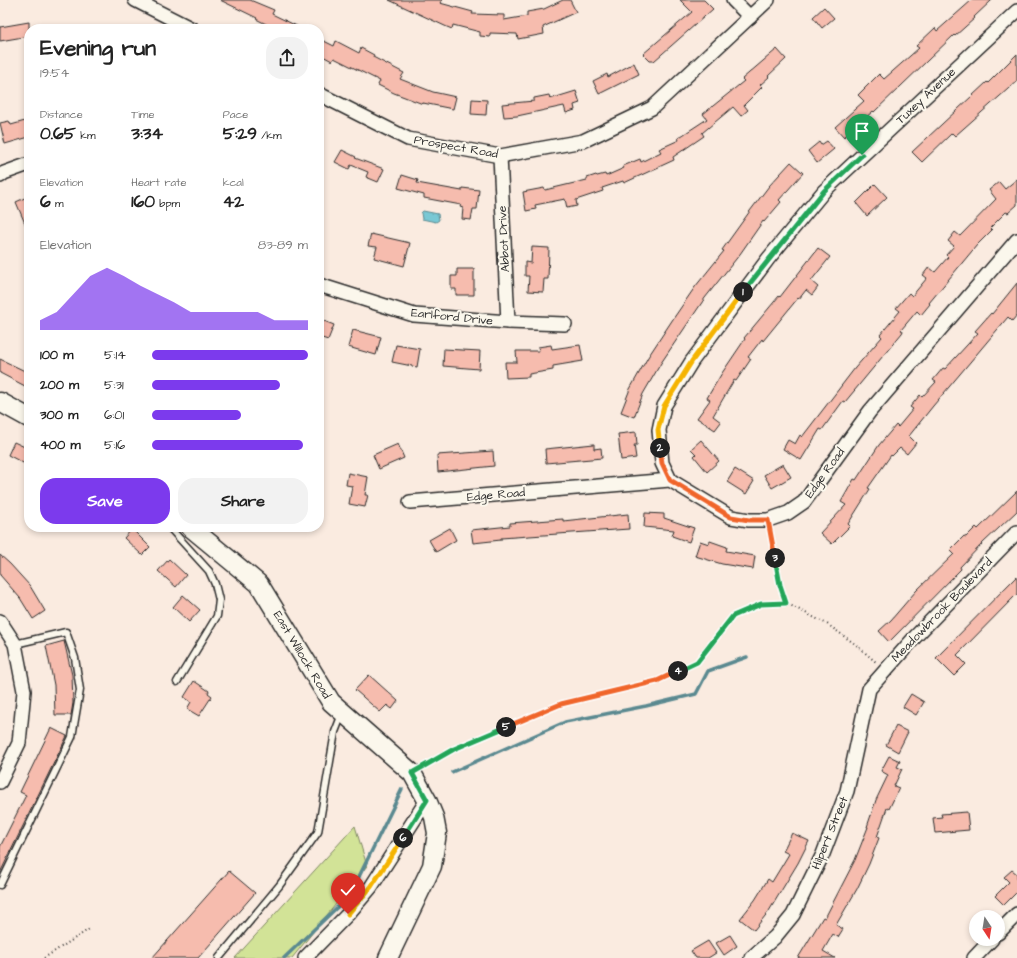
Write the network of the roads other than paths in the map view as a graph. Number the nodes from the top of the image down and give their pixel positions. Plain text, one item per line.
1 (136, 0) edge
2 (733, 0) edge
3 (768, 0) edge
4 (1017, 11) edge
5 (750, 17) junction
6 (182, 24) edge
7 (324, 97) edge
8 (500, 156) junction
9 (24, 166) edge
10 (0, 176) edge
11 (1017, 240) edge
12 (324, 287) edge
13 (508, 322) junction
14 (565, 324) dead end
15 (0, 402) edge
16 (24, 415) edge
17 (670, 480) junction
18 (410, 502) dead end
19 (174, 532) edge
20 (196, 532) edge
21 (1017, 532) edge
22 (0, 621) edge
23 (15, 644) junction
24 (177, 682) dead end
25 (869, 689) joint
26 (343, 713) junction
27 (0, 782) edge
28 (427, 800) junction
29 (0, 885) edge
30 (1017, 914) edge
31 (1005, 926) edge
32 (985, 946) edge
33 (219, 958) edge
34 (304, 958) edge
35 (388, 958) edge
36 (751, 958) edge
37 (974, 958) edge

1 - 6 street
2 - 5 street
3 - 5 street, Prospect Road
4 - 17 street, Tuxey Avenue
5 - 8 street, Prospect Road
7 - 8 street, Prospect Road
8 - 13 street, Abbot Drive
9 - 10 street
11 - 17 street, Edge Road
12 - 13 street, Earlford Drive
13 - 14 street, Earlford Drive
15 - 16 street
17 - 18 street, Edge Road
19 - 24 lane
20 - 26 street, East Willock Road
21 - 25 street, Meadowbrook Boulevard
22 - 23 street
23 - 27 street
23 - 29 lane
25 - 36 street, Hilpert Street
26 - 28 street, East Willock Road
26 - 33 lane
28 - 34 street
28 - 35 street, East Willock Road
30 - 31 street
32 - 37 street

